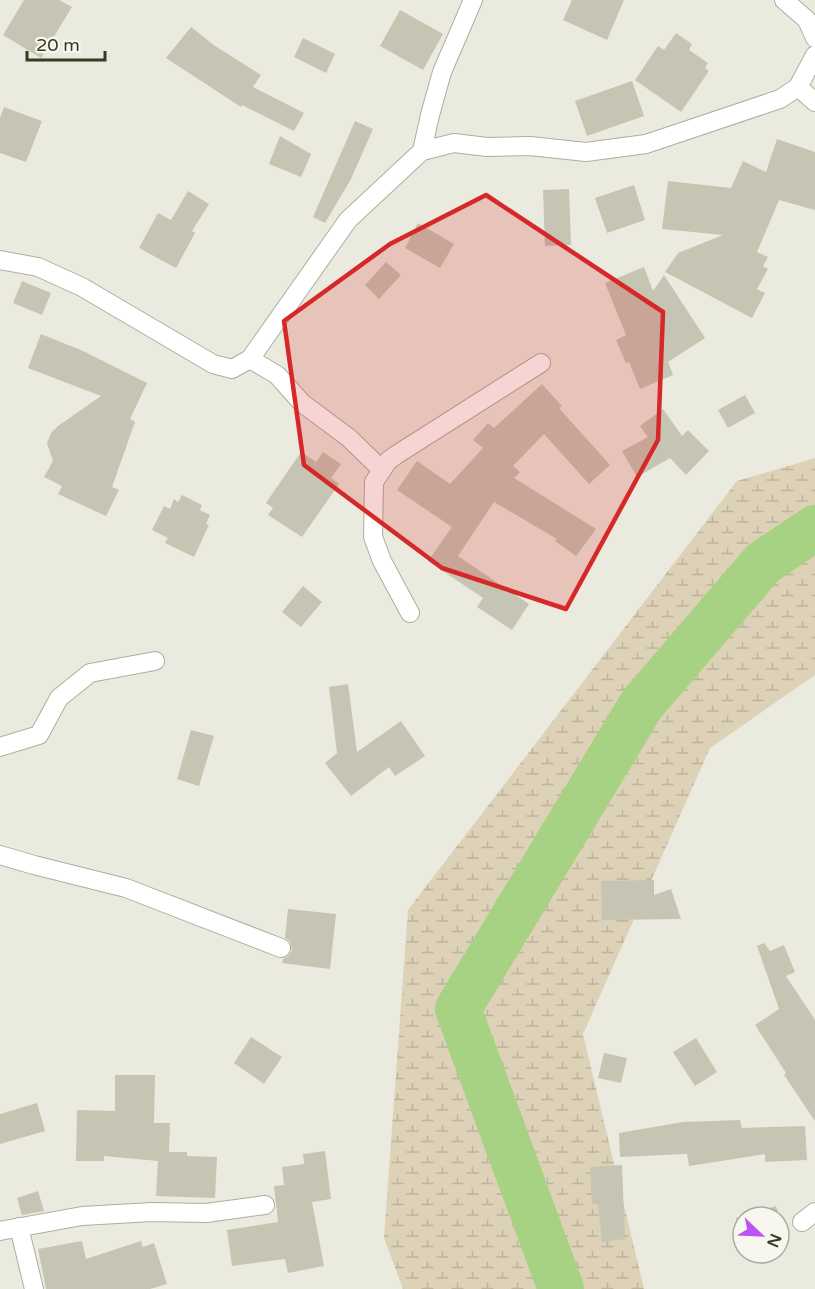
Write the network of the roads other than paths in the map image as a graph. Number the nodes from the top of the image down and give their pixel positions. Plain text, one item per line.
1 (473, 0) edge
2 (784, 0) edge
3 (815, 38) edge
4 (815, 55) edge
5 (798, 87) junction
6 (815, 102) edge
7 (422, 151) junction
8 (0, 260) edge
9 (250, 359) junction
10 (541, 363) dead end
11 (382, 470) junction
12 (410, 613) dead end
13 (155, 662) dead end
14 (0, 747) edge
15 (0, 855) edge
16 (281, 948) dead end
17 (265, 1204) dead end
18 (20, 1227) junction
19 (0, 1231) edge
20 (34, 1289) edge

1 - 7 street
2 - 3 street
4 - 5 street
5 - 6 street
5 - 7 street
7 - 9 street
8 - 9 street
9 - 11 street
10 - 11 street
11 - 12 street
13 - 14 street
15 - 16 street
17 - 18 street
18 - 19 street
18 - 20 street

